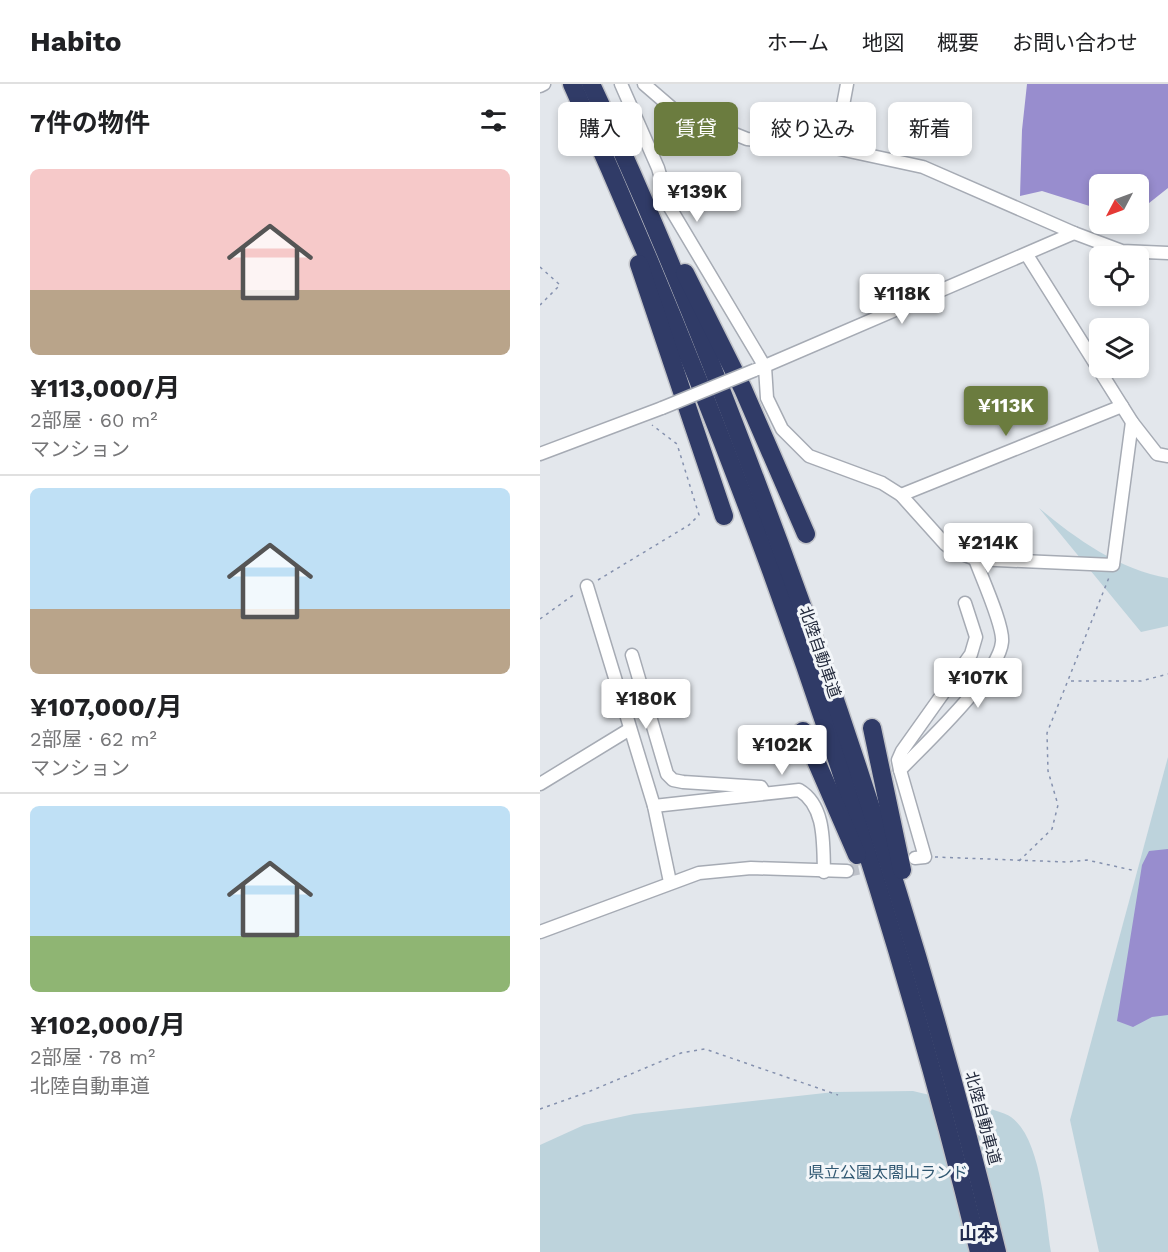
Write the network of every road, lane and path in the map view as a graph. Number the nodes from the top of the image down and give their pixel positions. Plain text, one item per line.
1 (571, 84) edge
2 (591, 84) edge
3 (621, 84) edge
4 (644, 84) edge
5 (848, 84) edge
6 (600, 102) edge
7 (844, 102) edge
8 (750, 139) edge
9 (623, 156) edge
10 (626, 156) edge
11 (874, 156) edge
12 (1074, 233) junction
13 (1168, 253) edge
14 (1027, 255) junction
15 (540, 267) edge
16 (540, 305) edge
17 (760, 368) junction
18 (1122, 406) junction
19 (645, 415) junction
20 (1132, 422) junction
21 (540, 454) edge
22 (1168, 456) edge
23 (902, 495) junction
24 (724, 516) dead end
25 (806, 534) dead end
26 (975, 559) junction
27 (1113, 565) junction
28 (587, 586) junction
29 (965, 603) dead end
30 (540, 619) edge
31 (632, 655) dead end
32 (1168, 674) edge
33 (1069, 681) junction
34 (872, 728) dead end
35 (630, 729) junction
36 (803, 731) dead end
37 (900, 770) junction
38 (540, 784) edge
39 (765, 793) junction
40 (654, 806) junction
41 (920, 857) joint
42 (1018, 861) junction
43 (847, 871) tunnel mouth
44 (1136, 871) dead end
45 (824, 872) junction
46 (670, 882) junction
47 (540, 932) edge
48 (922, 1038) junction
49 (838, 1095) dead end
50 (540, 1109) edge
51 (973, 1156) junction
52 (979, 1252) edge
53 (998, 1252) edge

1 - 24 highway
1 - 48 highway, 北陸自動車道
2 - 6 highway, 北陸自動車道
3 - 17 street
4 - 8 street
5 - 7 street
9 - 51 highway, 北陸自動車道
10 - 25 highway
11 - 12 street
12 - 13 street
12 - 14 street
14 - 17 street
14 - 18 street
15 - 16 path
17 - 19 street, bridge
17 - 23 street
18 - 20 street
18 - 23 street
19 - 21 street
19 - 28 path
20 - 22 street
20 - 27 street
23 - 26 street
26 - 27 street
26 - 37 street
27 - 33 path
28 - 30 path
28 - 35 street
29 - 37 street
31 - 39 street
32 - 33 path
33 - 42 path
34 - 51 highway
35 - 38 street
35 - 40 street
36 - 48 highway
37 - 41 street
39 - 40 street
39 - 45 street
40 - 46 street
41 - 42 path
42 - 44 path
43 - 45 street
45 - 46 street
46 - 47 street
48 - 52 highway, 北陸自動車道
49 - 50 path
51 - 53 highway, 北陸自動車道

